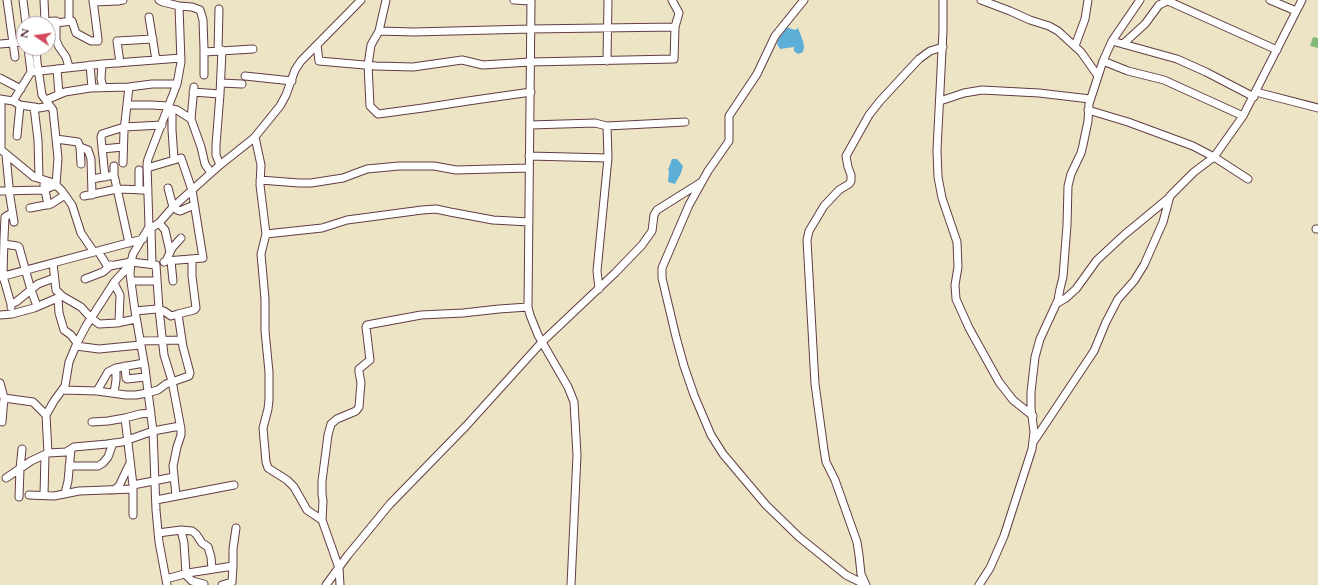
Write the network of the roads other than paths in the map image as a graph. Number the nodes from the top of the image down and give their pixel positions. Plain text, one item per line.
1 (23, 0) edge
2 (44, 0) edge
3 (69, 0) edge
4 (123, 0) edge
5 (159, 0) edge
6 (192, 0) edge
7 (361, 0) edge
8 (386, 0) edge
9 (514, 0) edge
10 (531, 0) edge
11 (608, 0) edge
12 (672, 0) edge
13 (804, 0) edge
14 (943, 0) edge
15 (981, 0) edge
16 (1088, 0) edge
17 (1140, 0) edge
18 (1270, 0) edge
19 (1302, 0) edge
20 (93, 1) edge
21 (169, 2) edge
22 (8, 3) edge
23 (0, 6) edge
24 (182, 6) junction
25 (219, 9) dead end
26 (1296, 11) junction
27 (25, 16) edge
28 (45, 16) edge
29 (149, 18) dead end
30 (69, 21) junction
31 (56, 22) edge
32 (675, 27) junction
33 (530, 28) junction
34 (608, 28) junction
35 (379, 31) junction
36 (153, 39) junction
37 (56, 40) edge
38 (1112, 41) junction
39 (0, 44) edge
40 (14, 44) junction
41 (1123, 44) junction
42 (317, 45) junction
43 (1075, 46) junction
44 (943, 47) junction
45 (253, 49) dead end
46 (1277, 50) junction
47 (220, 51) junction
48 (204, 52) junction
49 (30, 56) edge
50 (35, 56) edge
51 (15, 57) dead end
52 (181, 58) junction
53 (156, 60) junction
54 (607, 61) junction
55 (1103, 61) junction
56 (530, 62) junction
57 (120, 63) junction
58 (102, 64) junction
59 (90, 65) junction
60 (368, 65) junction
61 (69, 68) junction
62 (57, 69) junction
63 (34, 72) junction
64 (204, 75) dead end
65 (245, 76) dead end
66 (1098, 76) junction
67 (0, 78) edge
68 (292, 81) junction
69 (221, 83) junction
70 (177, 84) junction
71 (242, 84) dead end
72 (103, 87) junction
73 (129, 87) junction
74 (92, 88) junction
75 (21, 89) junction
76 (530, 92) junction
77 (59, 94) junction
78 (220, 94) junction
79 (1255, 94) junction
80 (0, 99) edge
81 (1090, 99) junction
82 (13, 101) junction
83 (940, 101) junction
84 (48, 103) junction
85 (20, 105) junction
86 (127, 105) junction
87 (34, 107) junction
88 (170, 108) junction
89 (1318, 108) edge
90 (1088, 110) junction
91 (1244, 116) junction
92 (191, 119) junction
93 (685, 122) dead end
94 (162, 125) junction
95 (530, 125) junction
96 (607, 126) junction
97 (124, 128) junction
98 (17, 136) dead end
99 (255, 137) junction
100 (56, 139) junction
101 (80, 147) junction
102 (123, 147) junction
103 (102, 152) junction
104 (90, 155) junction
105 (529, 156) junction
106 (5, 157) edge
107 (1214, 157) junction
108 (608, 158) junction
109 (174, 159) junction
110 (123, 162) dead end
111 (81, 164) dead end
112 (220, 165) junction
113 (114, 166) dead end
114 (529, 168) junction
115 (143, 169) junction
116 (210, 173) junction
117 (114, 175) junction
118 (105, 177) junction
119 (41, 179) junction
120 (92, 179) junction
121 (1248, 179) dead end
122 (260, 180) junction
123 (702, 182) junction
124 (56, 185) junction
125 (168, 188) dead end
126 (45, 189) junction
127 (117, 190) junction
128 (139, 190) junction
129 (148, 190) junction
130 (192, 190) junction
131 (0, 191) edge
132 (9, 191) junction
133 (65, 195) junction
134 (92, 195) junction
135 (84, 196) dead end
136 (1170, 196) junction
137 (48, 205) junction
138 (194, 205) junction
139 (174, 206) junction
140 (30, 208) dead end
141 (12, 213) junction
142 (14, 222) dead end
143 (529, 222) junction
144 (159, 223) junction
145 (149, 230) junction
146 (266, 234) junction
147 (181, 238) dead end
148 (143, 239) junction
149 (129, 243) junction
150 (4, 244) junction
151 (96, 251) junction
152 (170, 252) junction
153 (192, 259) junction
154 (168, 261) junction
155 (53, 263) junction
156 (130, 263) junction
157 (154, 264) junction
158 (111, 265) junction
159 (26, 271) junction
160 (2, 277) edge
161 (54, 278) junction
162 (85, 279) dead end
163 (156, 280) junction
164 (131, 281) junction
165 (173, 281) dead end
166 (114, 283) junction
167 (599, 289) junction
168 (30, 290) junction
169 (60, 297) junction
170 (11, 304) junction
171 (1056, 304) junction
172 (38, 306) junction
173 (528, 307) junction
174 (158, 309) junction
175 (134, 311) junction
176 (12, 314) junction
177 (178, 314) junction
178 (0, 315) edge
179 (91, 318) junction
180 (136, 319) junction
181 (119, 322) junction
182 (182, 340) junction
183 (162, 341) junction
184 (542, 342) junction
185 (140, 343) junction
186 (77, 345) junction
187 (144, 363) junction
188 (125, 366) junction
189 (116, 368) junction
190 (145, 377) junction
191 (172, 381) junction
192 (0, 383) edge
193 (64, 390) junction
194 (97, 390) junction
195 (114, 393) junction
196 (147, 393) junction
197 (4, 398) junction
198 (151, 413) junction
199 (46, 416) junction
200 (1033, 416) junction
201 (125, 418) junction
202 (2, 422) dead end
203 (92, 422) dead end
204 (180, 426) junction
205 (153, 431) junction
206 (127, 440) junction
207 (113, 443) junction
208 (1033, 443) junction
209 (22, 449) dead end
210 (71, 449) junction
211 (46, 454) junction
212 (130, 464) junction
213 (69, 466) junction
214 (20, 469) junction
215 (174, 477) junction
216 (6, 478) dead end
217 (155, 480) junction
218 (234, 485) dead end
219 (133, 487) junction
220 (114, 490) junction
221 (65, 493) junction
222 (29, 495) dead end
223 (44, 495) junction
224 (176, 496) junction
225 (19, 497) dead end
226 (156, 500) junction
227 (133, 515) dead end
228 (322, 520) junction
229 (236, 528) dead end
230 (181, 530) junction
231 (158, 533) junction
232 (233, 566) junction
233 (339, 568) junction
234 (209, 569) junction
235 (186, 573) junction
236 (167, 582) edge
237 (204, 584) edge
238 (222, 585) edge
239 (326, 585) edge
240 (340, 585) edge
241 (571, 585) edge
242 (866, 585) edge
243 (979, 585) edge

1 - 27 street
2 - 28 street
3 - 30 street
4 - 20 street
5 - 21 street
6 - 24 street
7 - 42 street
8 - 35 street
9 - 10 street
10 - 33 street
11 - 34 street
12 - 32 street
13 - 123 street
14 - 44 street
15 - 43 street
16 - 43 street
17 - 38 street
18 - 26 street
19 - 26 street
20 - 30 street
21 - 24 street
22 - 23 street
22 - 40 street
24 - 48 street
24 - 52 street
25 - 47 street
26 - 46 street
29 - 36 street
30 - 31 street
32 - 34 street
32 - 54 street
33 - 34 street
33 - 35 street
33 - 56 street
34 - 54 street
35 - 60 street
36 - 53 street
36 - 57 street
37 - 61 street
38 - 41 street
38 - 55 street
39 - 40 street
40 - 51 street
41 - 46 street
41 - 79 street
42 - 60 street
42 - 68 street
43 - 66 street
44 - 83 street
44 - 242 street
45 - 47 street
46 - 79 street
47 - 48 street
47 - 69 street
48 - 64 street
49 - 63 street
50 - 63 street
52 - 53 street
52 - 70 street
53 - 57 street
54 - 56 street
55 - 66 street
55 - 91 street
56 - 60 street
56 - 76 street
57 - 58 street
58 - 59 street
58 - 72 street
59 - 61 street
59 - 74 street
60 - 76 street
61 - 62 street
62 - 63 street
62 - 77 street
63 - 75 street
63 - 84 street
65 - 68 street
66 - 81 street
67 - 75 street
68 - 99 street
69 - 71 street
69 - 78 street
70 - 73 street
70 - 88 street
72 - 73 street
72 - 74 street
73 - 86 street
74 - 77 street
75 - 82 street
76 - 95 street
77 - 84 street
78 - 92 street
78 - 112 street
79 - 89 street
79 - 91 street
80 - 82 street
80 - 106 street
81 - 83 street
81 - 90 street
82 - 85 street
83 - 200 street
84 - 87 street
84 - 100 street
85 - 87 street
85 - 98 street
86 - 88 street
86 - 97 street
87 - 119 street
88 - 92 street
88 - 94 street
88 - 109 street
90 - 107 street
90 - 171 street
91 - 107 street
92 - 116 street
93 - 96 street
94 - 97 street
94 - 115 street
95 - 96 street
95 - 105 street
96 - 108 street
97 - 102 street
97 - 103 street
99 - 112 street
99 - 122 street
100 - 101 street
100 - 124 street
101 - 104 street
101 - 111 street
102 - 103 street
102 - 110 street
103 - 104 street
103 - 118 street
104 - 120 street
105 - 108 street
105 - 114 street
106 - 119 street
106 - 132 street
107 - 121 street
107 - 136 street
108 - 167 street
109 - 115 street
109 - 130 street
112 - 116 street
113 - 117 street
114 - 122 street
114 - 143 street
115 - 128 street
115 - 129 street
116 - 130 street
117 - 118 street
117 - 127 street
118 - 120 street
119 - 124 street
119 - 126 street
120 - 134 street
122 - 146 street
123 - 167 street
123 - 242 street
124 - 126 street
124 - 133 street
125 - 139 street
126 - 132 street
126 - 137 street
127 - 128 street
127 - 134 street
127 - 149 street
128 - 129 street
129 - 145 street
130 - 138 street
130 - 139 street
131 - 132 street
132 - 141 street
133 - 137 street
133 - 151 street
134 - 135 street
136 - 171 street
136 - 208 street
137 - 140 street
138 - 139 street
138 - 153 street
139 - 144 street
141 - 142 street
141 - 150 street
143 - 146 street
143 - 173 street
144 - 145 street
144 - 152 street
145 - 148 street
145 - 157 street
146 - 228 street
147 - 152 street
148 - 149 street
148 - 156 street
149 - 151 street
150 - 159 street
150 - 160 street
151 - 155 street
151 - 158 street
152 - 154 street
153 - 154 street
153 - 177 street
154 - 157 street
154 - 165 street
155 - 159 street
155 - 161 street
156 - 157 street
156 - 158 street
156 - 164 street
156 - 166 street
157 - 163 street
158 - 162 street
159 - 160 street
159 - 168 street
160 - 170 street
161 - 168 street
161 - 169 street
163 - 164 street
163 - 174 street
164 - 175 street
166 - 179 street
166 - 181 street
167 - 184 street
168 - 170 street
168 - 172 street
169 - 172 street
169 - 179 street
169 - 186 street
170 - 176 street
171 - 200 street
172 - 176 street
173 - 184 street
173 - 228 street
174 - 175 street
174 - 177 street
174 - 183 street
175 - 180 street
176 - 178 street
177 - 182 street
179 - 181 street
179 - 186 street
180 - 181 street
180 - 185 street
182 - 183 street
182 - 191 street
183 - 185 street
183 - 191 street
184 - 233 street
184 - 241 street
185 - 186 street
185 - 187 street
186 - 193 street
187 - 188 street
187 - 190 street
188 - 189 street
188 - 190 street
189 - 194 street
189 - 195 street
190 - 196 street
191 - 196 street
191 - 204 street
192 - 197 street
193 - 194 street
193 - 199 street
194 - 195 street
195 - 196 street
196 - 198 street
197 - 199 street
197 - 202 street
198 - 201 street
198 - 205 street
199 - 211 street
200 - 208 street
201 - 203 street
201 - 206 street
204 - 205 street
204 - 215 street
205 - 206 street
205 - 217 street
206 - 207 street
206 - 212 street
207 - 210 street
207 - 213 street
208 - 243 street
209 - 214 street
210 - 211 street
210 - 213 street
211 - 214 street
211 - 223 street
212 - 219 street
212 - 220 street
213 - 221 street
214 - 216 street
214 - 225 street
215 - 217 street
215 - 224 street
217 - 219 street
217 - 226 street
218 - 224 street
219 - 220 street
219 - 227 street
220 - 221 street
221 - 223 street
222 - 223 street
224 - 226 street
226 - 231 street
228 - 233 street
229 - 232 street
230 - 231 street
230 - 234 street
230 - 235 street
231 - 236 street
232 - 234 street
232 - 238 street
233 - 239 street
233 - 240 street
234 - 235 street
234 - 237 street
235 - 236 street
235 - 237 street

